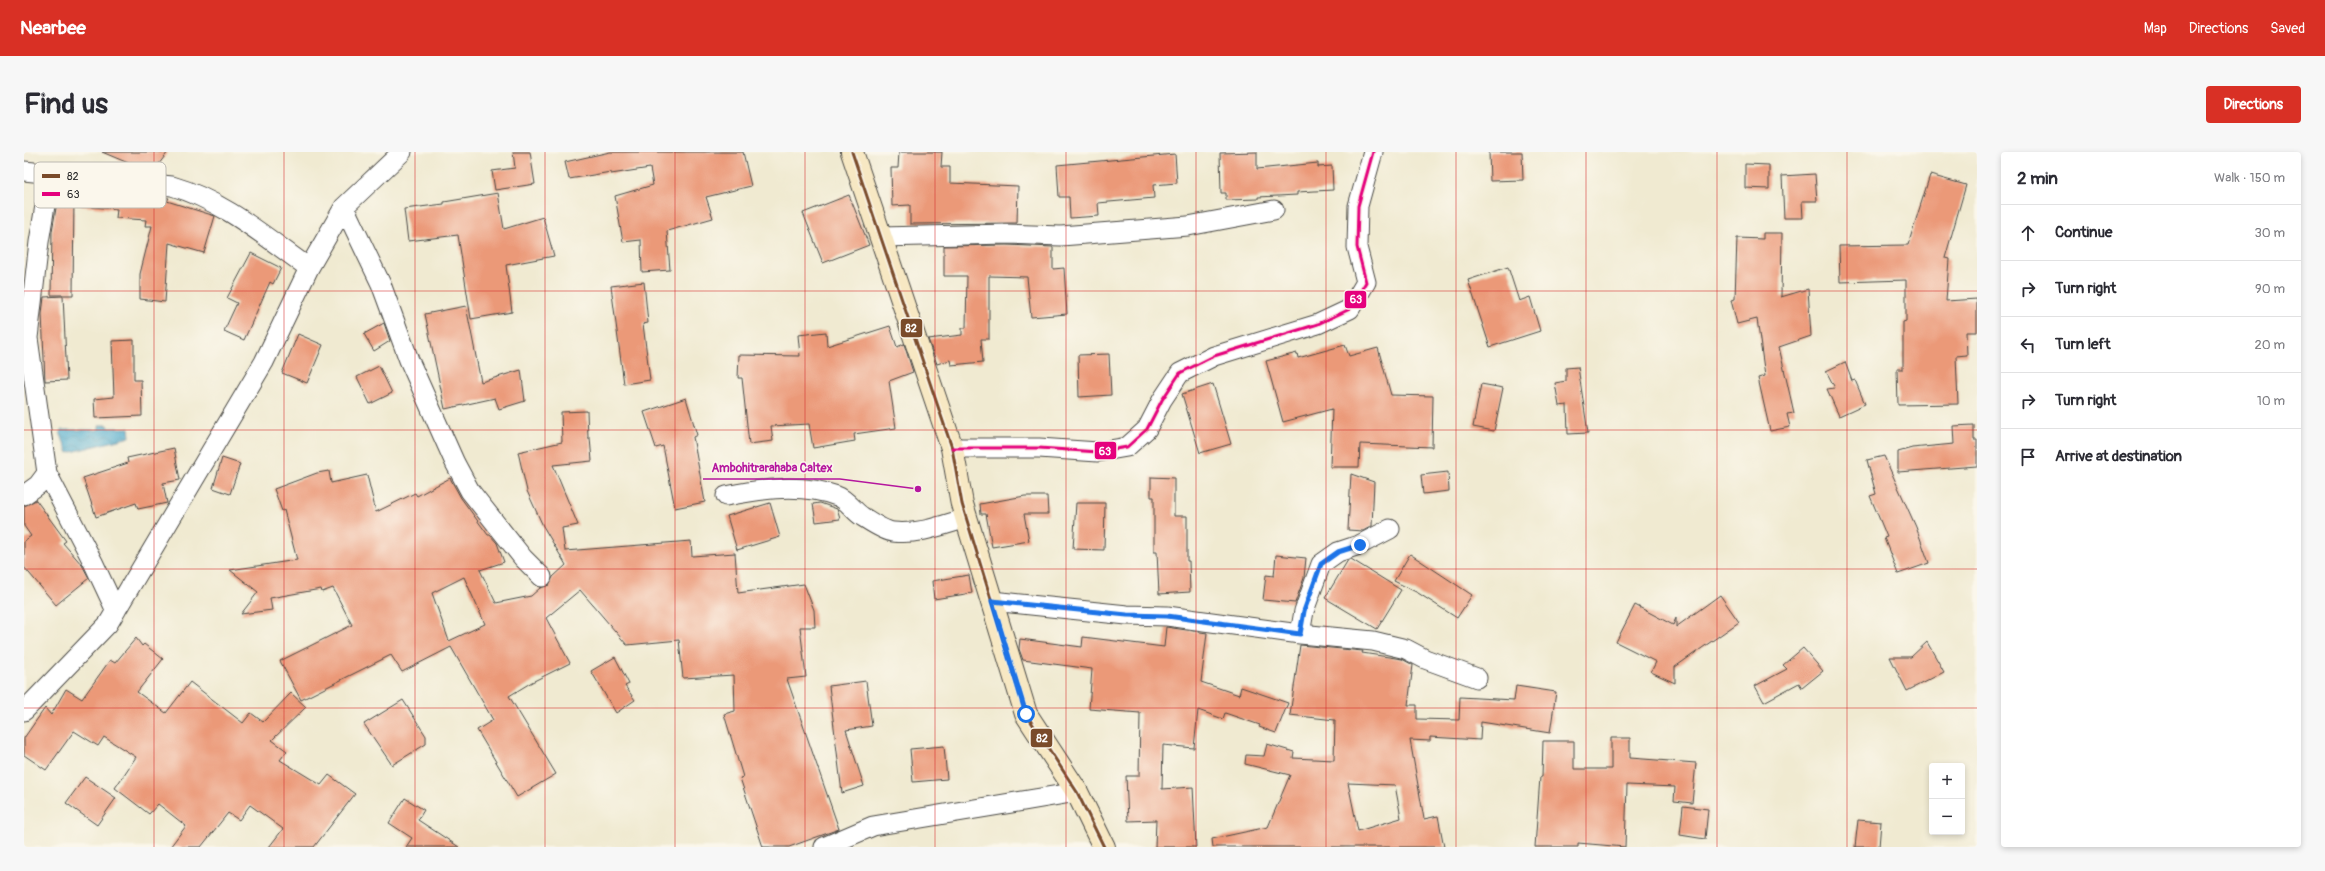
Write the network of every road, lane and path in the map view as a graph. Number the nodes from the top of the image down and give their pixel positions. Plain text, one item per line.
1 (402, 152) edge
2 (852, 152) edge
3 (1373, 152) edge
4 (24, 171) edge
5 (34, 173) edge
6 (166, 185) edge
7 (344, 207) junction
8 (45, 208) edge
9 (1274, 210) dead end
10 (881, 237) junction
11 (309, 268) junction
12 (26, 339) edge
13 (952, 448) junction
14 (47, 472) junction
15 (24, 495) edge
16 (726, 496) dead end
17 (967, 518) junction
18 (1390, 530) dead end
19 (542, 577) dead end
20 (992, 601) junction
21 (116, 611) junction
22 (1300, 634) junction
23 (1477, 678) dead end
24 (24, 711) edge
25 (1077, 792) junction
26 (824, 847) edge
27 (1104, 847) edge

1 - 7 street
2 - 10 street
3 - 13 street
4 - 5 street
6 - 11 street
7 - 11 street
7 - 19 street
8 - 12 street
9 - 10 street
10 - 13 street
11 - 21 street
12 - 14 street
13 - 17 street
14 - 15 street
14 - 21 street
16 - 17 street
17 - 20 street
18 - 22 street
20 - 22 street
20 - 25 street
21 - 24 street
22 - 23 street
25 - 26 street
25 - 27 street

